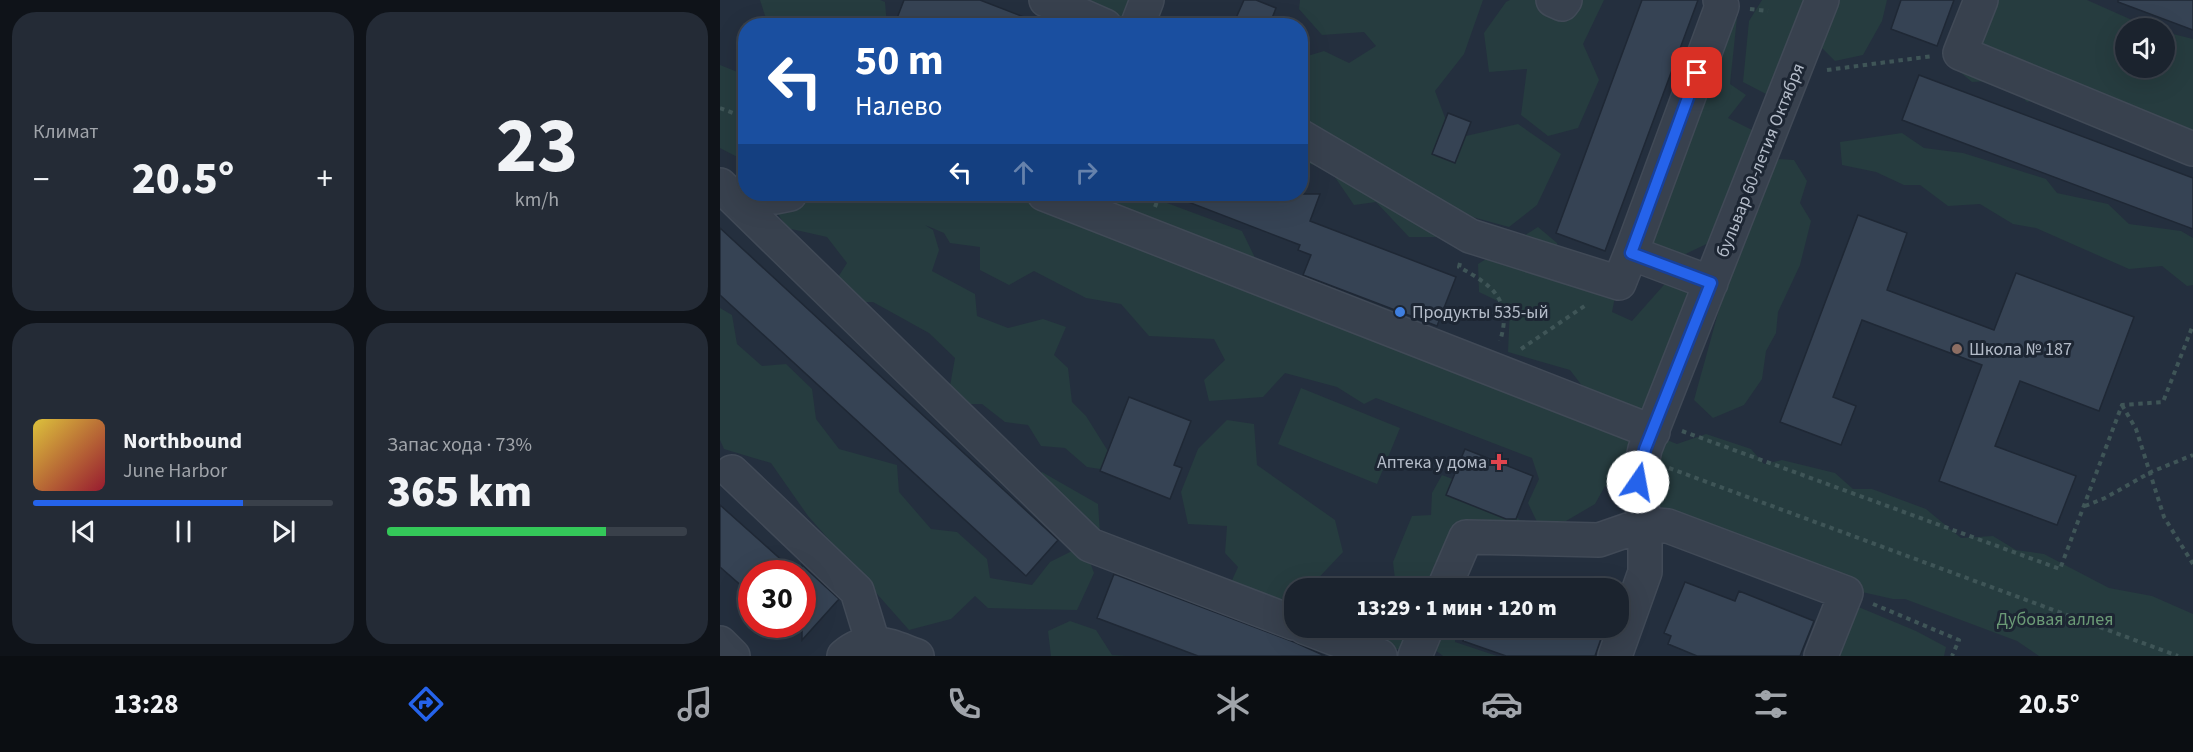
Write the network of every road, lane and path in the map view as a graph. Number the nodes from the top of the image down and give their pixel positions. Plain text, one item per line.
1 (1046, 0) edge
2 (1147, 0) edge
3 (1552, 0) edge
4 (1565, 0) edge
5 (1720, 0) edge
6 (1822, 0) edge
7 (1981, 0) edge
8 (1087, 18) edge
9 (1140, 18) edge
10 (1960, 53) junction
11 (1798, 63) junction
12 (720, 108) edge
13 (738, 115) edge
14 (1308, 141) edge
15 (2193, 148) edge
16 (726, 190) edge
17 (1062, 201) edge
18 (1470, 236) junction
19 (1631, 253) junction
20 (1619, 283) junction
21 (1711, 283) junction
22 (2193, 325) edge
23 (1490, 370) junction
24 (2122, 405) junction
25 (1664, 430) junction
26 (2193, 455) edge
27 (1660, 465) dead end
28 (732, 472) dead end
29 (2151, 472) junction
30 (2085, 507) junction
31 (1645, 524) junction
32 (2193, 564) edge
33 (1448, 578) edge
34 (1846, 592) junction
35 (1284, 619) edge
36 (1333, 638) edge
37 (1422, 638) edge
38 (720, 643) edge
39 (873, 643) junction
40 (733, 656) edge
41 (844, 656) edge
42 (917, 656) edge
43 (1380, 656) edge
44 (1415, 656) edge
45 (1615, 656) edge
46 (1821, 656) edge
47 (1952, 656) edge
48 (2178, 656) edge

1 - 8 street
2 - 9 street
3 - 4 street
5 - 19 street
6 - 11 street, бульвар 60-летия Октября
7 - 10 street
10 - 11 path
10 - 15 street
11 - 21 street, бульвар 60-летия Октября
12 - 13 path
14 - 18 street
16 - 35 street
17 - 23 street
18 - 20 street
18 - 23 path
19 - 20 street
19 - 21 street
20 - 23 path
21 - 25 street, бульвар 60-летия Октября
22 - 24 path
23 - 25 street
24 - 29 path
24 - 30 path
25 - 30 path
25 - 31 street, бульвар 60-летия Октября
26 - 29 path
27 - 48 path
28 - 39 street
29 - 30 path
29 - 32 path
31 - 33 street
31 - 34 street
31 - 45 street, бульвар 60-летия Октября
34 - 46 street
34 - 47 path
36 - 43 street
37 - 44 street
38 - 40 street
39 - 41 street
39 - 42 street

